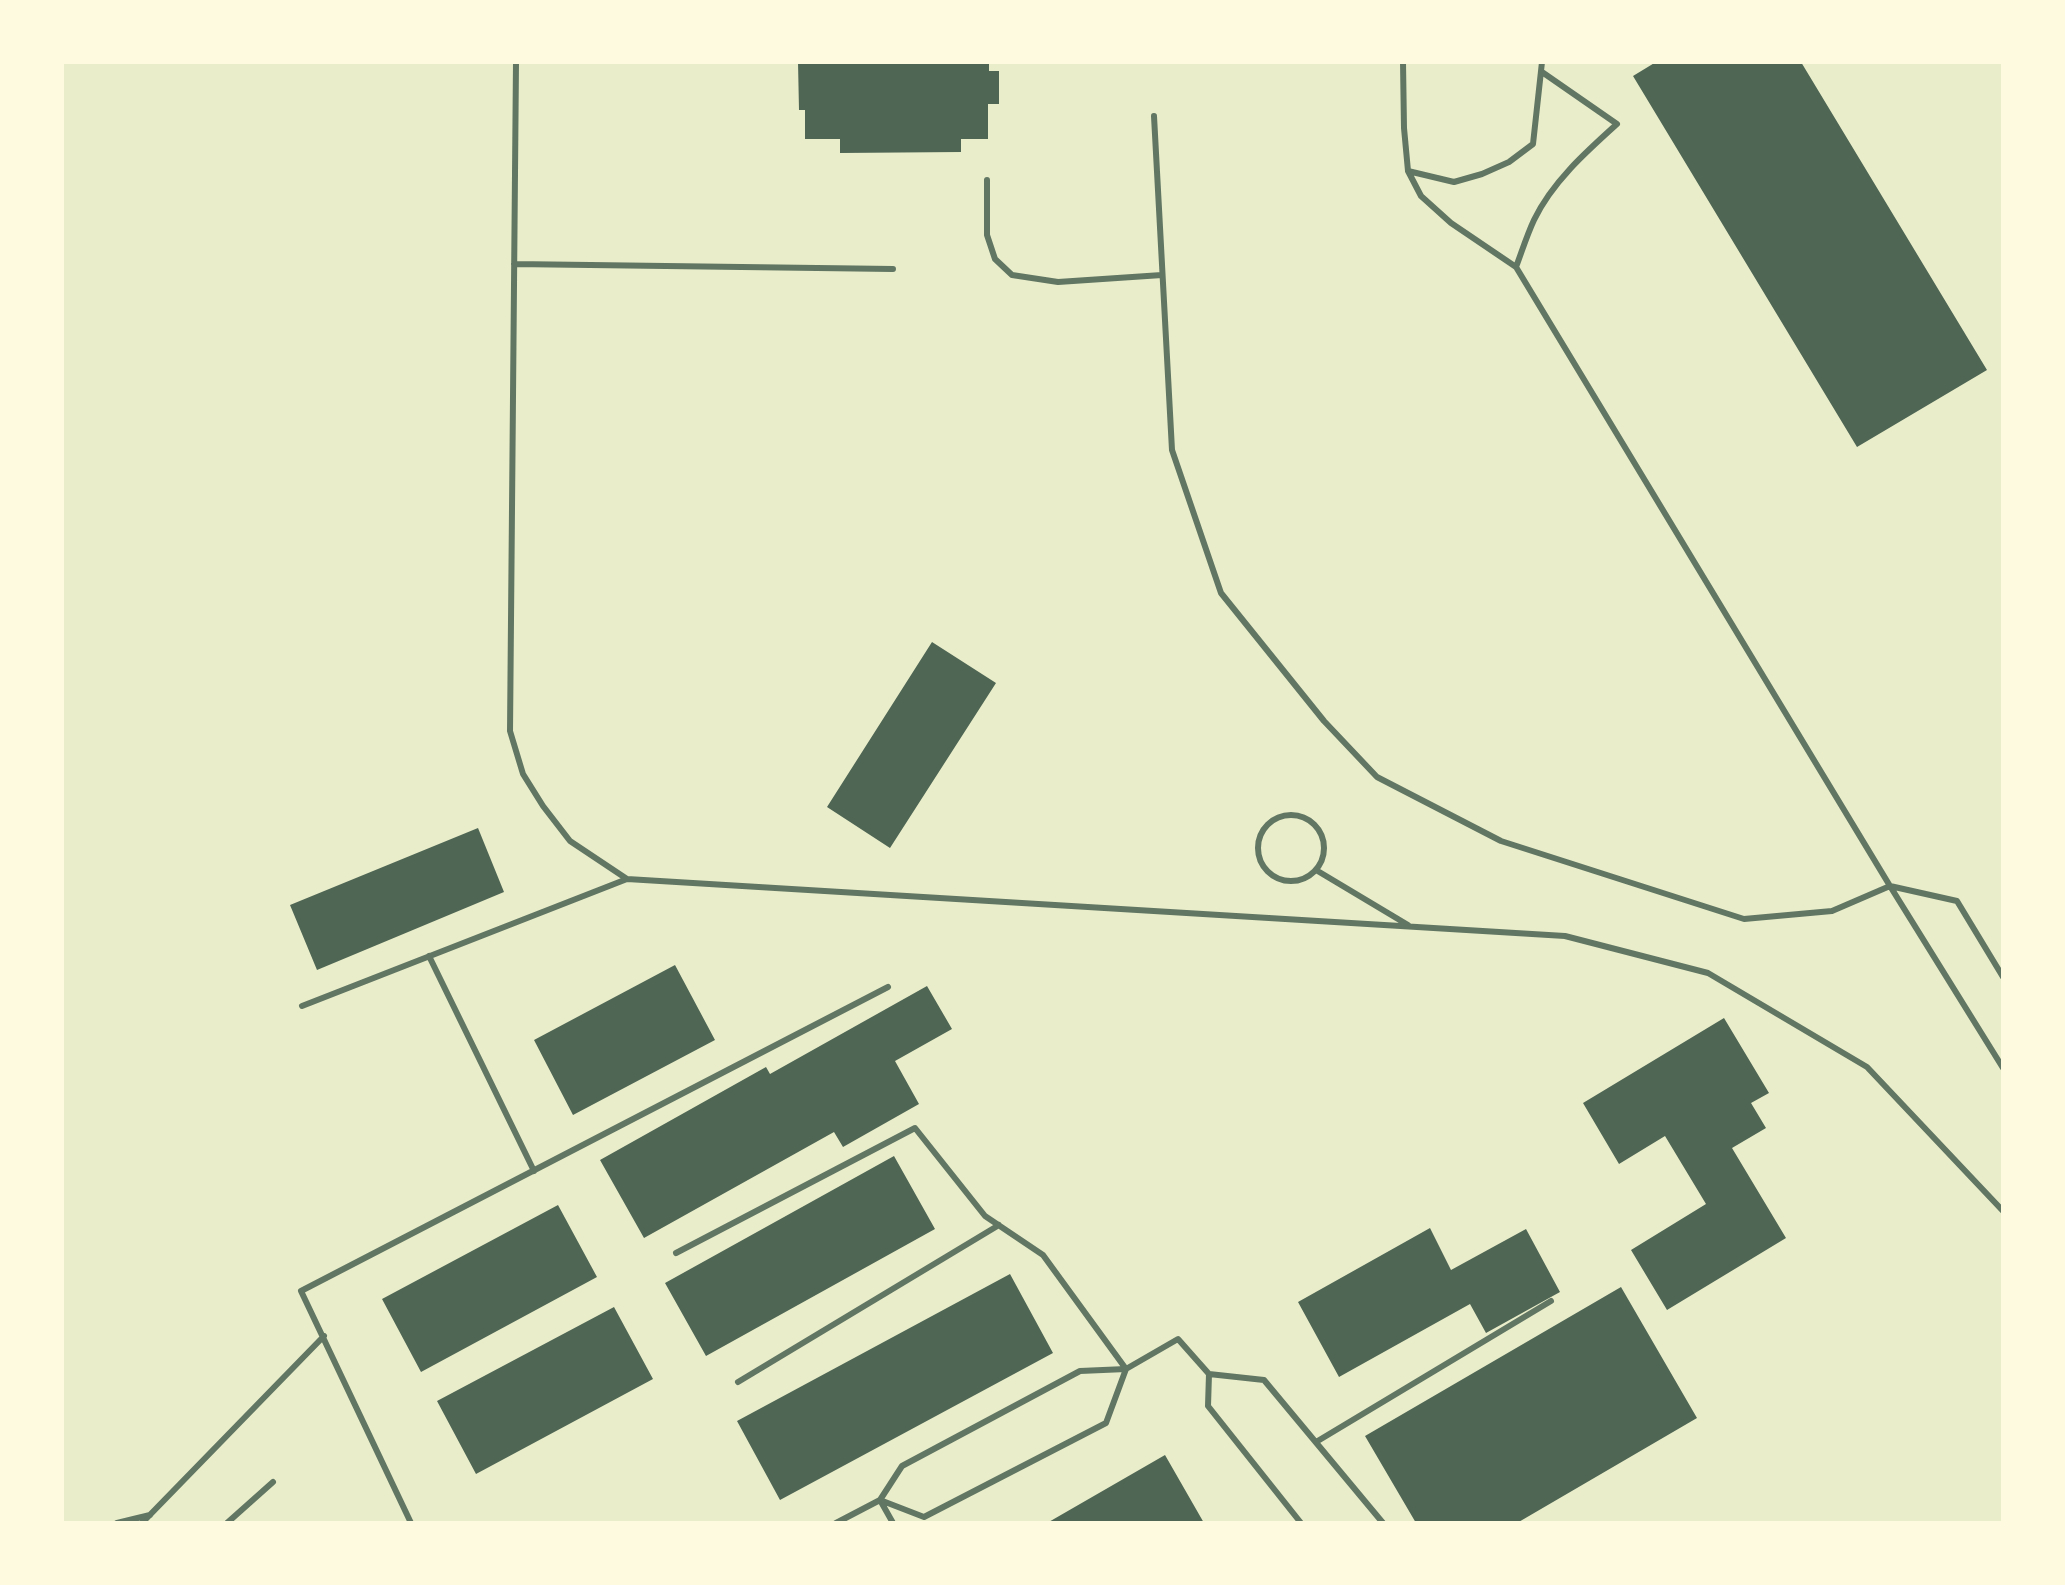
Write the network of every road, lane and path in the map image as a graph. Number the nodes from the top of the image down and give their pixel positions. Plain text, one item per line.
1 (516, 62) edge
2 (1403, 62) edge
3 (1542, 62) edge
4 (1542, 72) junction
5 (1154, 116) dead end
6 (1408, 171) junction
7 (987, 180) dead end
8 (514, 264) junction
9 (1516, 267) junction
10 (893, 269) dead end
11 (1162, 275) junction
12 (1316, 870) junction
13 (627, 879) junction
14 (1890, 886) junction
15 (1411, 927) junction
16 (429, 956) junction
17 (2003, 977) edge
18 (888, 987) dead end
19 (302, 1006) dead end
20 (2003, 1068) edge
21 (534, 1171) junction
22 (2003, 1211) edge
23 (999, 1225) junction
24 (676, 1253) dead end
25 (1551, 1301) dead end
26 (324, 1336) junction
27 (1126, 1369) junction
28 (1209, 1374) junction
29 (738, 1382) dead end
30 (1316, 1442) junction
31 (273, 1482) dead end
32 (880, 1500) junction
33 (150, 1515) junction
34 (117, 1523) edge
35 (142, 1523) edge
36 (227, 1523) edge
37 (411, 1523) edge
38 (836, 1523) edge
39 (893, 1523) edge
40 (1301, 1523) edge
41 (1383, 1523) edge

1 - 8 lane
2 - 6 lane
3 - 4 lane
4 - 6 lane
4 - 9 lane
5 - 11 lane
6 - 9 lane
7 - 11 lane
8 - 10 lane
8 - 13 lane
9 - 14 lane
11 - 14 lane
12 - 12 lane
12 - 15 lane
13 - 15 lane
13 - 16 lane
14 - 17 lane
14 - 20 lane
15 - 22 lane
16 - 19 lane
16 - 21 lane
18 - 21 lane
21 - 26 lane
23 - 24 lane
23 - 27 lane
23 - 29 lane
25 - 30 lane
26 - 33 lane
26 - 37 lane
27 - 28 lane
27 - 32 lane
27 - 32 lane
28 - 30 lane
28 - 40 lane
30 - 41 lane
31 - 36 lane
32 - 38 lane
32 - 39 lane
33 - 34 lane
33 - 35 lane

